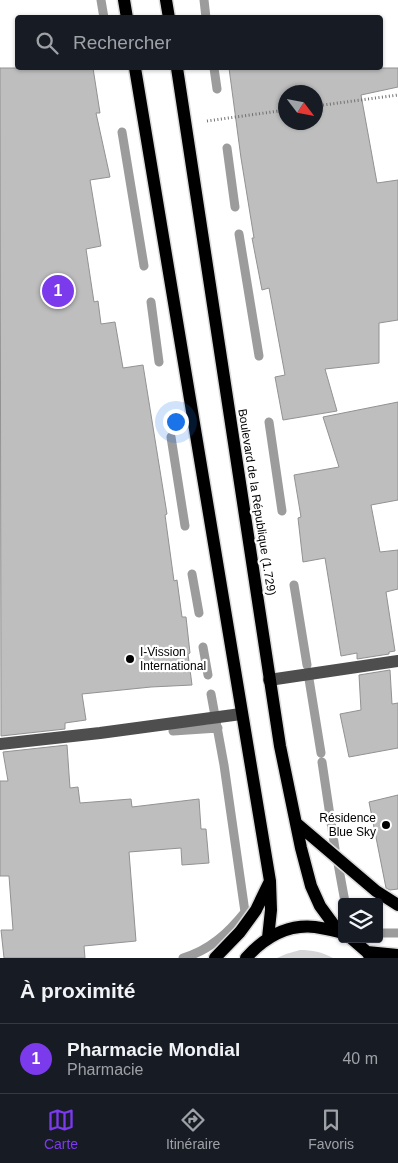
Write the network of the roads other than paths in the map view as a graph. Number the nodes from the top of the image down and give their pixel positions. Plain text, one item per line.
1 (124, 0) edge
2 (166, 0) edge
3 (126, 15) edge
4 (168, 15) edge
5 (135, 70) edge
6 (177, 70) edge
7 (398, 661) edge
8 (270, 680) junction
9 (241, 714) junction
10 (0, 744) edge
11 (296, 823) junction
12 (270, 881) junction
13 (398, 905) edge
14 (338, 930) edge
15 (338, 933) edge
16 (268, 938) junction
17 (356, 943) edge
18 (369, 955) edge
19 (398, 955) edge
20 (214, 958) edge
21 (246, 958) edge

1 - 3 main road
2 - 4 main road
5 - 9 main road
6 - 8 main road, Boulevard de la République (1.729)
7 - 8 street
8 - 11 main road, Boulevard de la République (1.729)
9 - 10 street
9 - 12 main road
11 - 13 main road
11 - 14 main road, Boulevard de la République (1.729)
12 - 16 main road
12 - 20 main road
15 - 16 main road
16 - 21 main road
17 - 18 main road
18 - 19 main road

